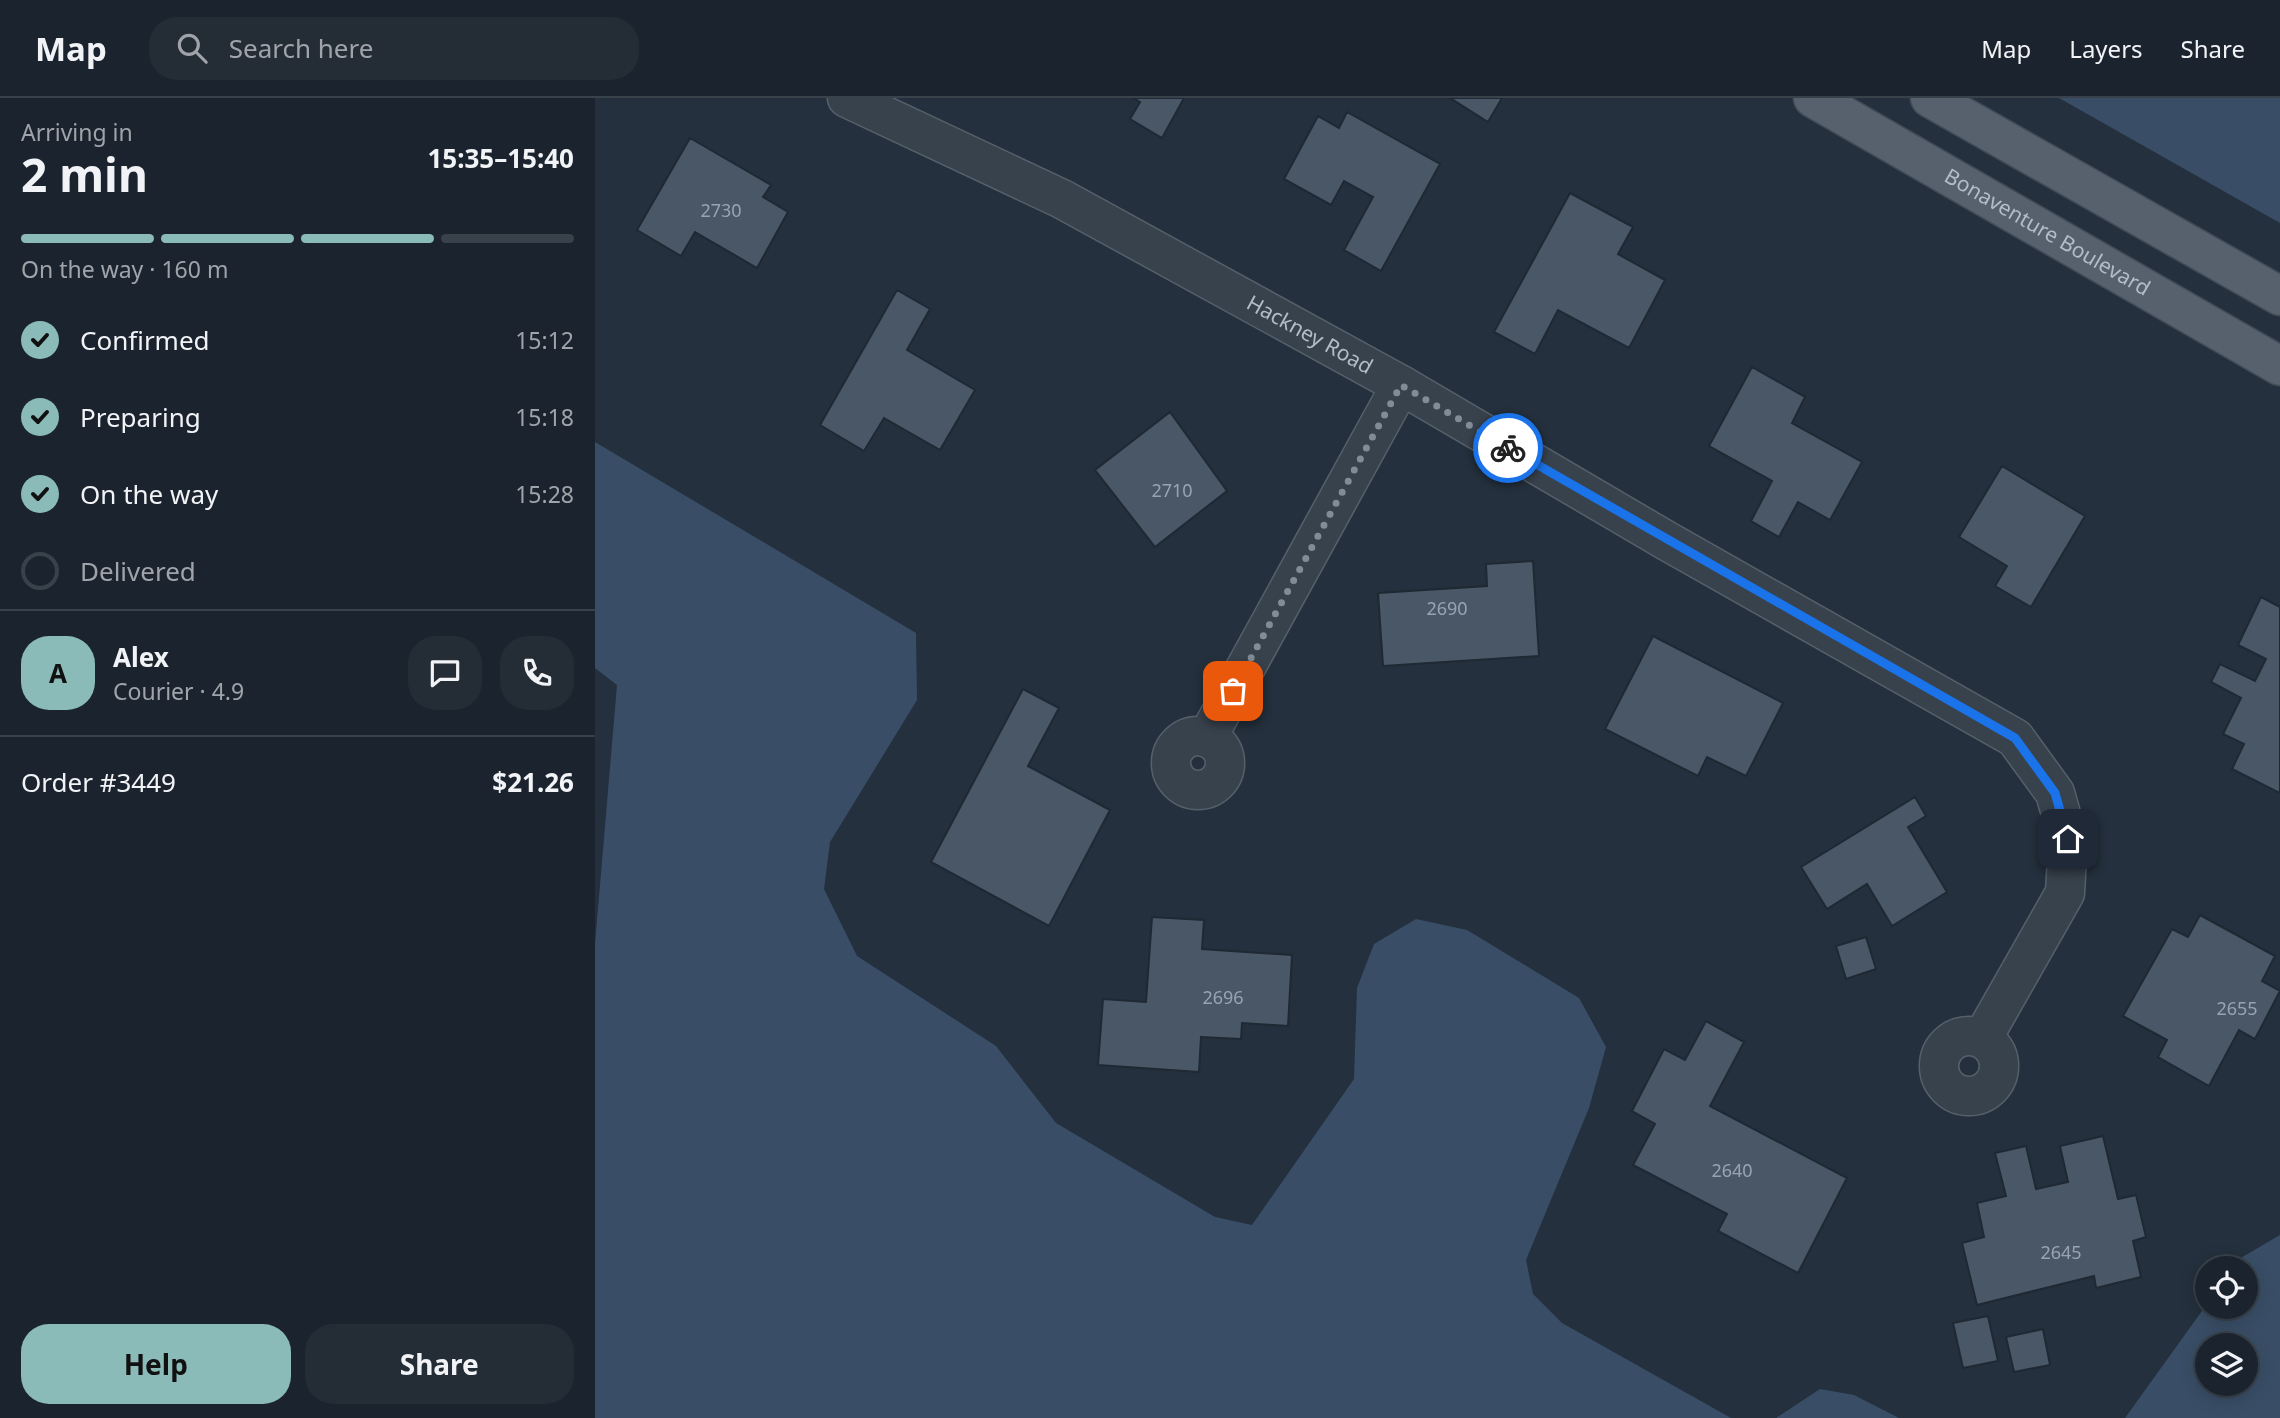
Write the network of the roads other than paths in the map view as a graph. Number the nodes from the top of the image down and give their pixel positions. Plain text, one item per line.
1 (847, 98) edge
2 (1813, 98) edge
3 (1930, 98) edge
4 (2280, 296) edge
5 (2280, 366) edge
6 (1401, 385) junction
7 (1207, 738) dead end
8 (1982, 1039) dead end

1 - 6 street, Hackney Road
2 - 5 main road, Bonaventure Boulevard
3 - 4 main road
6 - 7 street
6 - 8 street, Hackney Road

